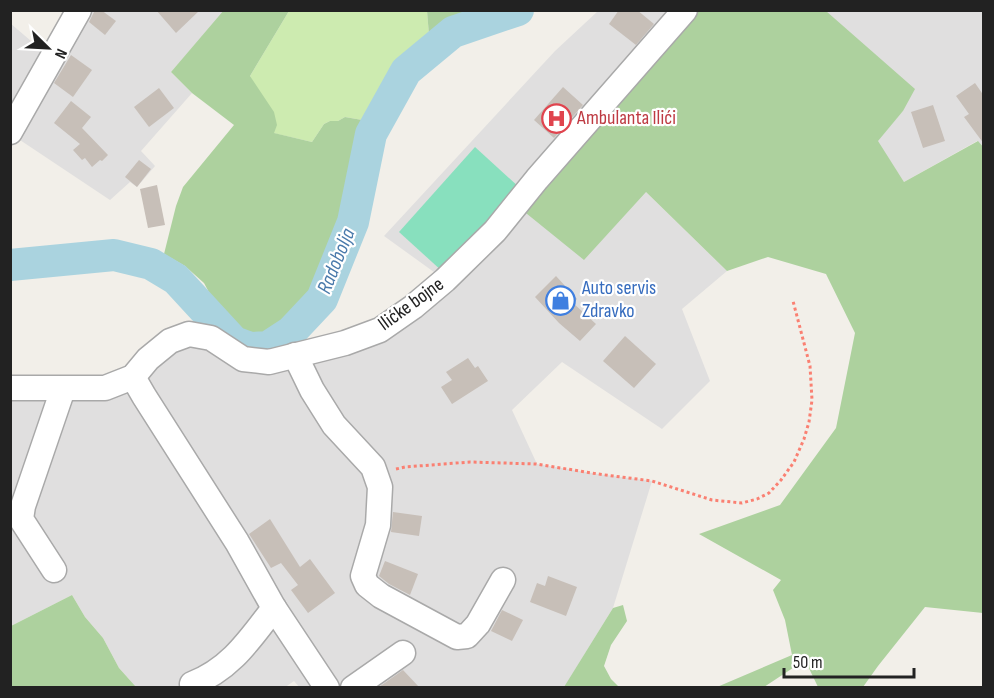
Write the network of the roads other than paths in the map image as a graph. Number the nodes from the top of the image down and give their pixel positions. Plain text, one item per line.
1 (79, 10) edge
2 (685, 10) edge
3 (19, 99) edge
4 (10, 132) edge
5 (295, 356) junction
6 (133, 377) junction
7 (10, 388) edge
8 (63, 389) junction
9 (54, 570) dead end
10 (503, 580) dead end
11 (274, 608) junction
12 (403, 653) dead end
13 (192, 684) dead end
14 (327, 687) edge
15 (353, 687) edge

1 - 3 street
2 - 5 street, Ilićke bojne
3 - 4 street
5 - 6 street, Ilićke bojne
5 - 10 street
6 - 8 street, Ilićke bojne
6 - 11 street
7 - 8 street, Ilićke bojne
8 - 9 street
11 - 13 street
11 - 14 street
12 - 15 street

